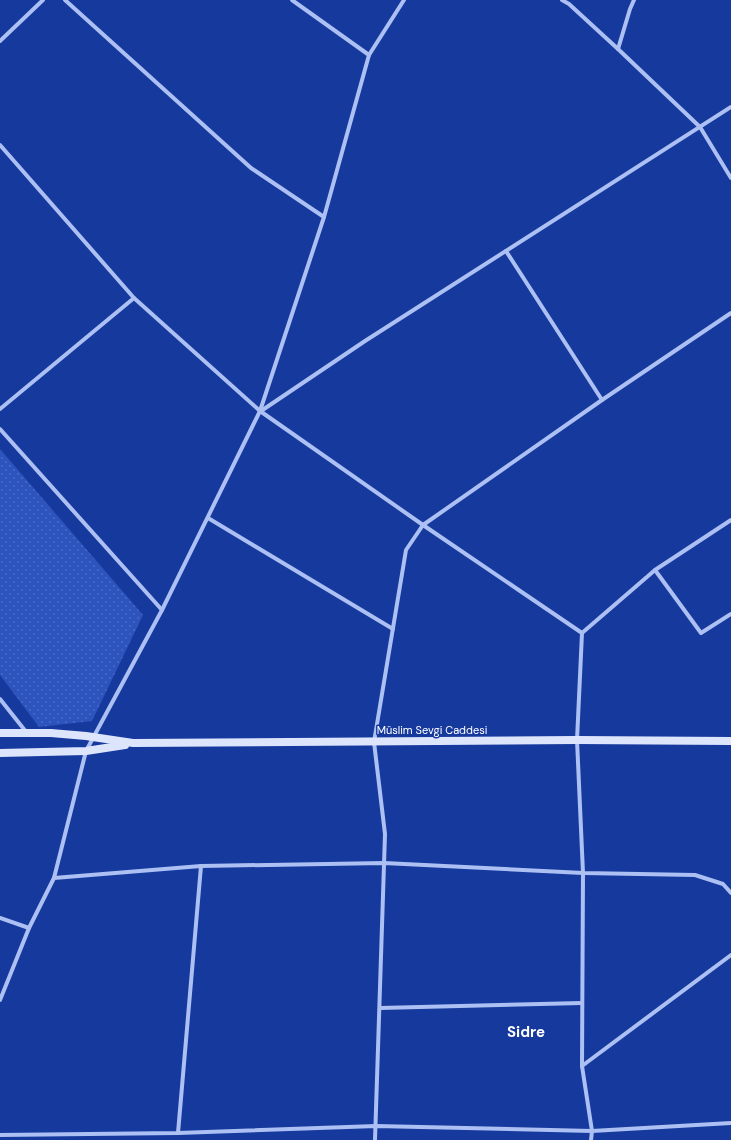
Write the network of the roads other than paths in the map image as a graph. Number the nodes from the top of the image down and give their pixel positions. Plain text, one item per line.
1 (43, 0) edge
2 (65, 0) edge
3 (292, 0) edge
4 (404, 0) edge
5 (562, 0) edge
6 (634, 0) edge
7 (0, 41) edge
8 (618, 49) junction
9 (369, 56) junction
10 (731, 107) edge
11 (700, 127) junction
12 (0, 145) edge
13 (731, 178) edge
14 (324, 217) junction
15 (506, 251) junction
16 (134, 298) junction
17 (731, 313) edge
18 (602, 400) junction
19 (0, 409) edge
20 (260, 411) junction
21 (0, 429) edge
22 (208, 518) junction
23 (731, 520) edge
24 (423, 525) junction
25 (655, 570) junction
26 (162, 610) junction
27 (731, 614) edge
28 (393, 629) junction
29 (582, 634) junction
30 (0, 699) edge
31 (0, 733) edge
32 (27, 733) junction
33 (94, 737) junction
34 (577, 740) junction
35 (731, 741) edge
36 (374, 742) junction
37 (133, 743) junction
38 (86, 751) junction
39 (0, 753) edge
40 (384, 863) junction
41 (201, 866) junction
42 (583, 873) junction
43 (54, 878) junction
44 (731, 894) edge
45 (0, 918) edge
46 (29, 928) junction
47 (731, 955) edge
48 (0, 1000) edge
49 (582, 1003) junction
50 (380, 1008) junction
51 (582, 1066) junction
52 (731, 1123) edge
53 (376, 1126) junction
54 (592, 1131) junction
55 (178, 1133) junction
56 (0, 1135) edge
57 (375, 1140) edge
58 (591, 1140) edge

1 - 7 street
2 - 14 street
3 - 9 street
4 - 9 street
5 - 8 street
6 - 8 street
8 - 11 street
9 - 14 street
10 - 11 street
11 - 13 street
11 - 15 street
12 - 16 street
14 - 20 street
15 - 18 street
15 - 20 street
16 - 19 street
16 - 20 street
17 - 18 street
18 - 24 street
20 - 22 street
20 - 24 street
21 - 26 street
22 - 26 street
22 - 28 street
23 - 25 street
24 - 28 street
24 - 29 street
25 - 27 street
25 - 29 street
26 - 33 street
28 - 36 street
29 - 34 street
30 - 32 street
31 - 32 main road, Müslim Sevgi Caddesi
32 - 33 main road, Müslim Sevgi Caddesi
33 - 37 main road, Müslim Sevgi Caddesi
33 - 38 street
34 - 35 main road, Müslim Sevgi Caddesi
34 - 36 main road, Müslim Sevgi Caddesi
34 - 42 street
36 - 37 main road, Müslim Sevgi Caddesi
36 - 40 street
37 - 38 main road, Müslim Sevgi Caddesi
38 - 39 main road, Müslim Sevgi Caddesi
38 - 43 street
40 - 41 street
40 - 42 street
40 - 50 street
41 - 43 street
41 - 55 street
42 - 44 street
42 - 49 street
43 - 46 street
45 - 46 street
46 - 48 street
47 - 51 street
49 - 50 street
49 - 51 street
50 - 53 street
51 - 54 street
52 - 54 street
53 - 54 street
53 - 55 street
53 - 57 street
54 - 58 street
55 - 56 street

